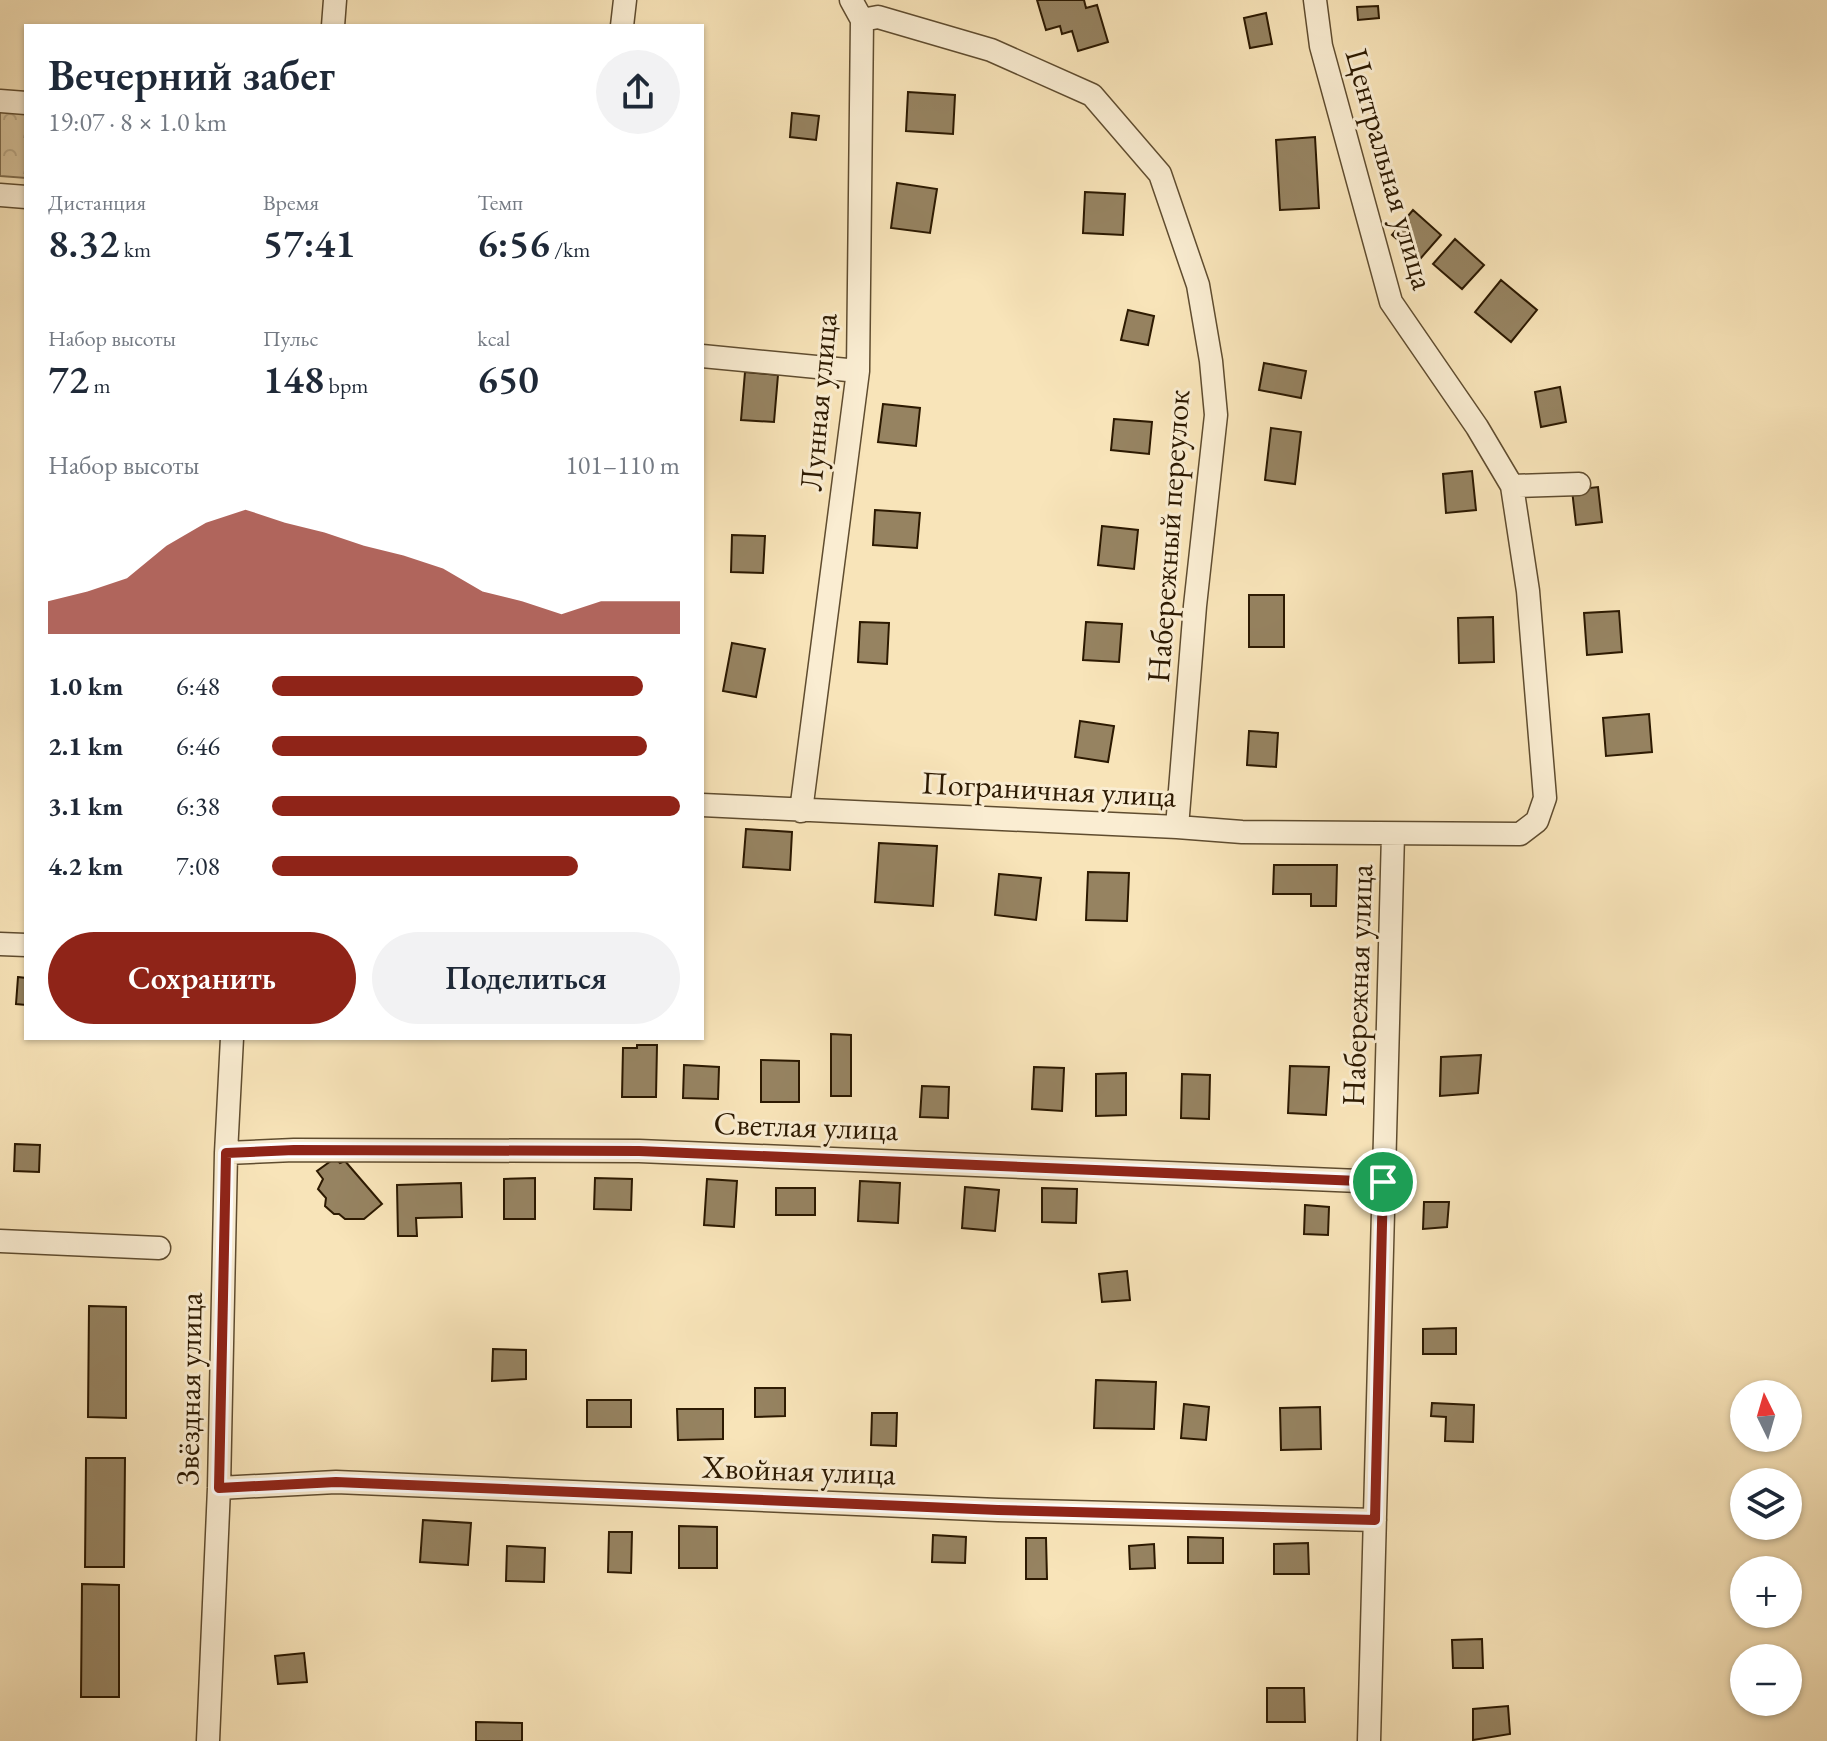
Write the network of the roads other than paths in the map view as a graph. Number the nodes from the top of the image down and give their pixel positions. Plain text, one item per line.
1 (335, 0) edge
2 (625, 0) edge
3 (1315, 0) edge
4 (857, 10) edge
5 (333, 24) edge
6 (622, 24) edge
7 (0, 101) edge
8 (24, 103) edge
9 (0, 195) edge
10 (24, 197) edge
11 (704, 356) edge
12 (858, 371) junction
13 (1477, 427) joint
14 (1579, 484) dead end
15 (1512, 486) junction
16 (704, 805) edge
17 (801, 811) junction
18 (1177, 827) junction
19 (1393, 834) junction
20 (0, 944) edge
21 (24, 945) edge
22 (232, 1040) edge
23 (226, 1153) junction
24 (1383, 1182) junction
25 (0, 1241) edge
26 (159, 1248) dead end
27 (219, 1488) junction
28 (1375, 1520) junction
29 (208, 1741) edge
30 (1369, 1741) edge

1 - 5 street
2 - 6 street
3 - 13 street, Центральная улица
4 - 12 street, Лунная улица
4 - 18 street, Набережный переулок
7 - 8 street
9 - 10 street
11 - 12 street
12 - 17 street, Лунная улица
13 - 15 street, Набережная улица
14 - 15 street
15 - 19 street, Набережная улица
16 - 17 street, Пограничная улица
17 - 18 street, Пограничная улица
18 - 19 street, Пограничная улица
19 - 24 street, Набережная улица
20 - 21 street
22 - 23 street, Звёздная улица
23 - 24 street, Светлая улица
23 - 27 street, Звёздная улица
24 - 28 street, Набережная улица
25 - 26 street
27 - 28 street, Хвойная улица
27 - 29 street, Звёздная улица
28 - 30 street, Набережная улица

